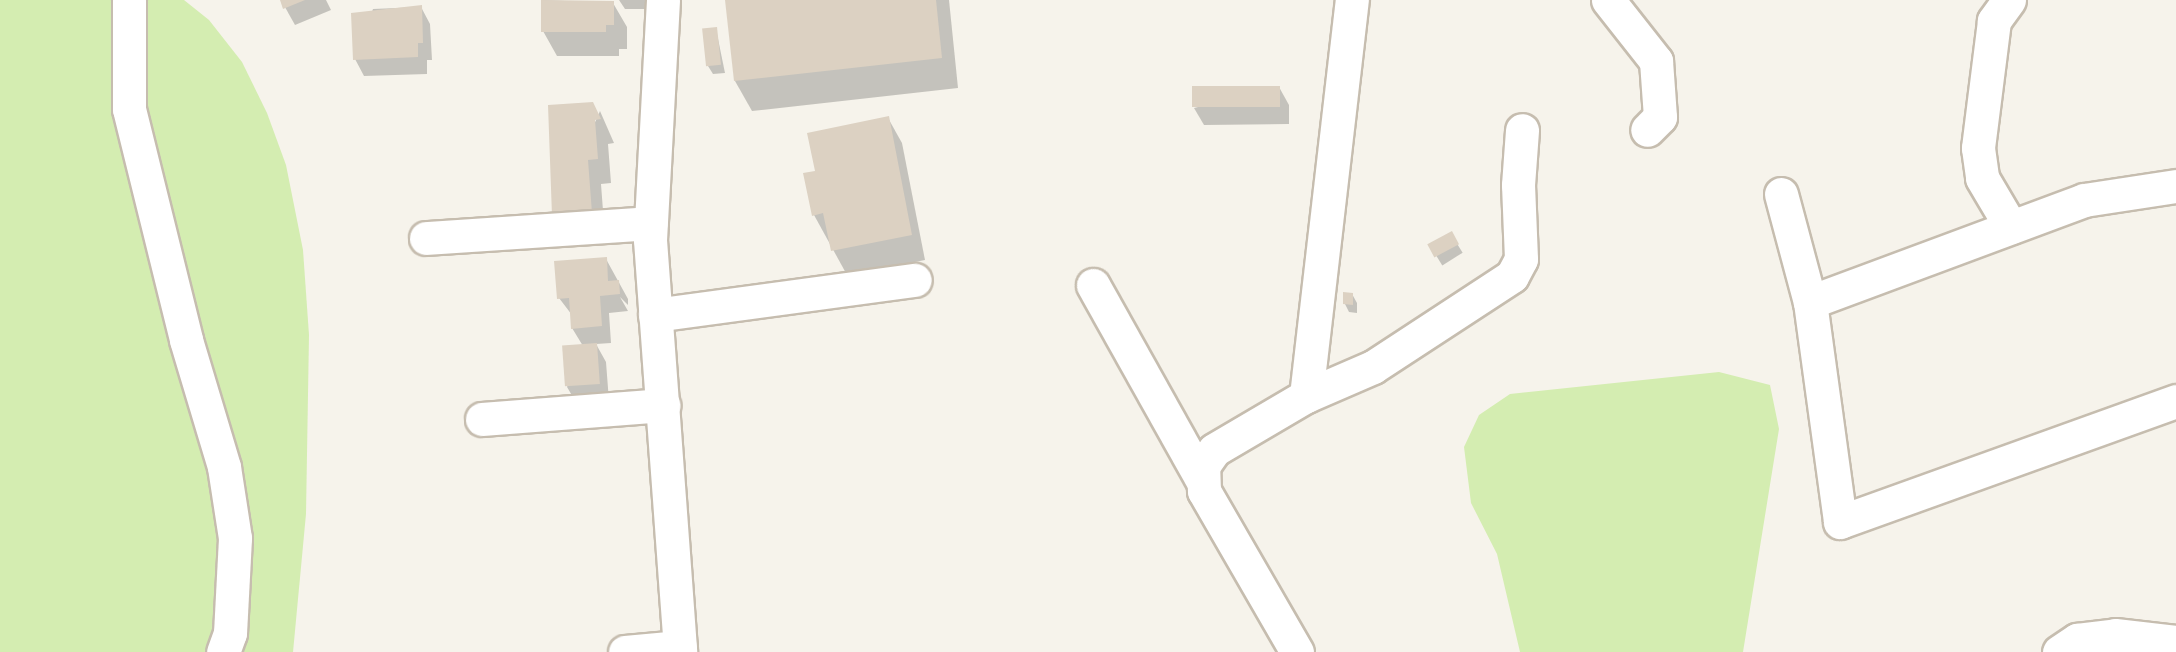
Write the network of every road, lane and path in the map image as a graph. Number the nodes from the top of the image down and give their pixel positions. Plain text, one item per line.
1 (129, 0) edge
2 (663, 0) edge
3 (1352, 0) edge
4 (1608, 0) edge
5 (2009, 0) edge
6 (1647, 130) dead end
7 (1522, 131) dead end
8 (2176, 186) edge
9 (1781, 194) dead end
10 (651, 223) junction
11 (2011, 227) junction
12 (426, 238) dead end
13 (915, 280) dead end
14 (1093, 285) dead end
15 (1810, 302) junction
16 (655, 315) junction
17 (1306, 396) junction
18 (2176, 401) edge
19 (663, 405) junction
20 (482, 419) dead end
21 (1202, 480) junction
22 (2176, 642) edge
23 (680, 650) edge
24 (223, 652) edge
25 (625, 652) edge
26 (1297, 652) edge
27 (2059, 652) edge

1 - 24 street
2 - 10 street
3 - 17 street
4 - 6 street
5 - 11 street
7 - 17 street
8 - 11 street
9 - 15 street
10 - 12 street
10 - 16 street
11 - 15 street
13 - 16 street
14 - 21 street
15 - 18 street
16 - 19 street
17 - 21 street
19 - 20 street
19 - 23 street
21 - 26 street
22 - 27 street
23 - 25 street

